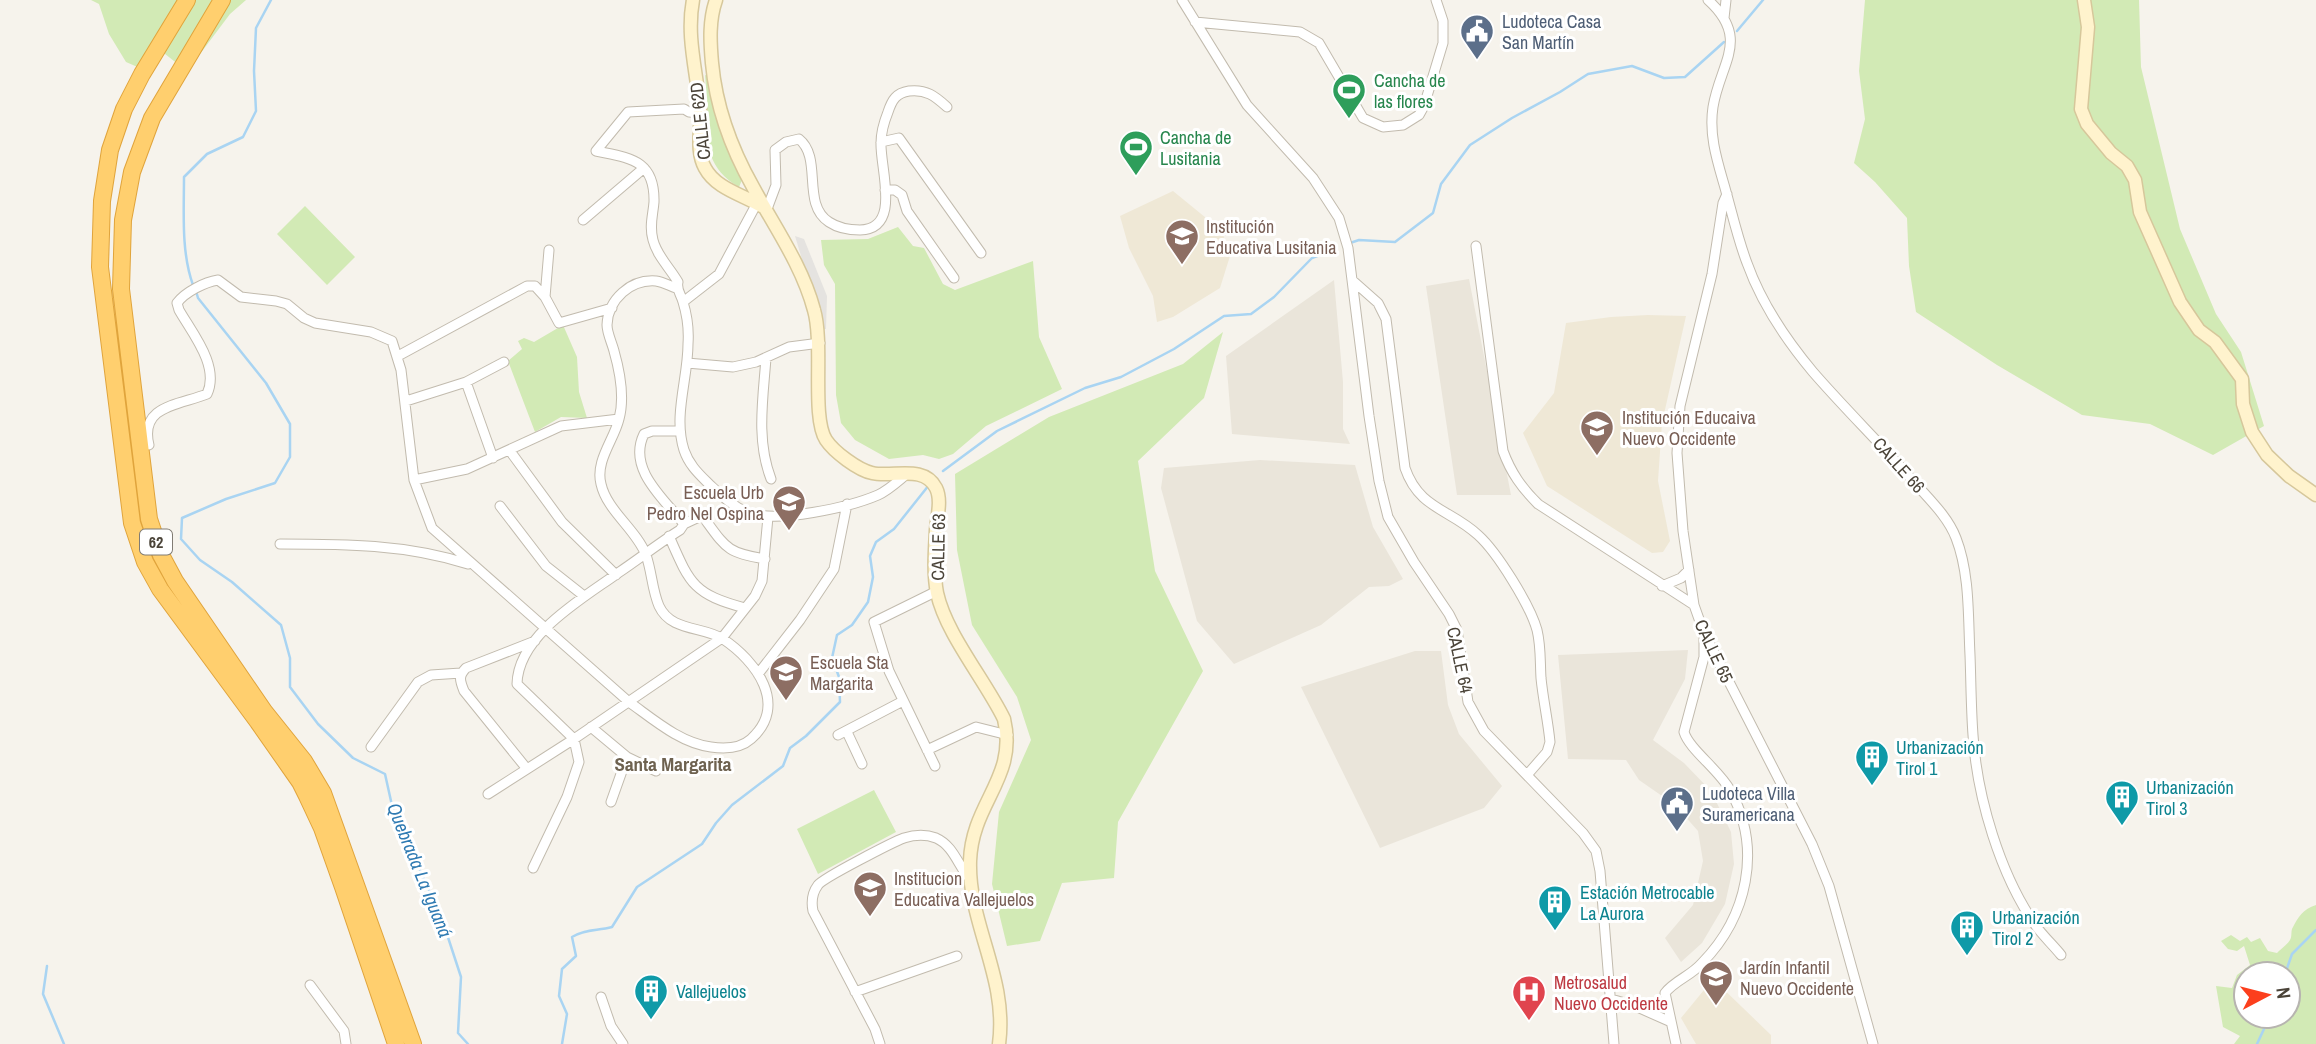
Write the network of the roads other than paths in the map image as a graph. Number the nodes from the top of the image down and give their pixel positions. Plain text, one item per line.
1 (187, 0) edge
2 (222, 0) edge
3 (693, 0) edge
4 (716, 0) edge
5 (1182, 0) edge
6 (1436, 0) edge
7 (1708, 0) edge
8 (1726, 0) edge
9 (2084, 0) edge
10 (1724, 18) junction
11 (1195, 22) junction
12 (947, 107) dead end
13 (700, 113) junction
14 (881, 142) junction
15 (644, 168) junction
16 (885, 190) junction
17 (1727, 194) junction
18 (762, 206) junction
19 (583, 220) dead end
20 (1476, 246) dead end
21 (549, 250) dead end
22 (981, 253) dead end
23 (954, 278) dead end
24 (1352, 280) junction
25 (676, 288) junction
26 (545, 296) junction
27 (683, 302) junction
28 (612, 308) junction
29 (820, 343) junction
30 (398, 356) junction
31 (766, 358) junction
32 (504, 362) dead end
33 (687, 363) junction
34 (466, 382) junction
35 (406, 401) junction
36 (620, 419) junction
37 (680, 431) junction
38 (149, 445) dead end
39 (510, 451) junction
40 (494, 458) junction
41 (908, 473) junction
42 (771, 479) dead end
43 (414, 480) junction
44 (2316, 495) edge
45 (847, 504) junction
46 (500, 506) dead end
47 (768, 517) junction
48 (684, 524) junction
49 (669, 536) junction
50 (279, 544) dead end
51 (646, 554) junction
52 (765, 559) junction
53 (472, 565) junction
54 (1689, 570) junction
55 (615, 575) junction
56 (1662, 586) junction
57 (937, 592) junction
58 (584, 596) junction
59 (1694, 605) junction
60 (745, 608) junction
61 (545, 629) junction
62 (1704, 633) junction
63 (722, 638) junction
64 (536, 640) junction
65 (461, 673) junction
66 (758, 674) junction
67 (903, 701) junction
68 (629, 702) junction
69 (592, 727) junction
70 (1008, 735) junction
71 (574, 739) junction
72 (371, 747) dead end
73 (927, 750) junction
74 (627, 757) junction
75 (862, 764) dead end
76 (935, 766) dead end
77 (527, 769) junction
78 (656, 771) dead end
79 (1527, 775) junction
80 (488, 794) dead end
81 (611, 802) dead end
82 (533, 868) dead end
83 (970, 879) junction
84 (2061, 955) dead end
85 (957, 956) dead end
86 (310, 985) dead end
87 (855, 992) junction
88 (601, 997) dead end
89 (1611, 999) junction
90 (1671, 1022) junction
91 (346, 1044) edge
92 (396, 1044) edge
93 (413, 1044) edge
94 (623, 1044) edge
95 (880, 1044) edge
96 (999, 1044) edge
97 (1614, 1044) edge
98 (1676, 1044) edge
99 (1873, 1044) edge

1 - 92 highway, 62
2 - 93 highway, 62
3 - 13 main road, CALLE 62D
4 - 18 main road
5 - 11 street, CALLE 64
6 - 11 street
7 - 10 street
8 - 10 street
9 - 44 main road
10 - 17 street, CALLE 66
11 - 24 street, CALLE 64
12 - 14 street
13 - 15 street
13 - 18 main road, CALLE 62D
14 - 16 street
14 - 22 street
15 - 19 street
15 - 25 street
16 - 18 street
16 - 23 street
17 - 54 street, CALLE 65
17 - 84 street, CALLE 66
18 - 27 street
18 - 29 main road
20 - 56 street
21 - 26 street
24 - 79 street, CALLE 64
24 - 79 street
25 - 27 street
25 - 28 street
26 - 28 street
26 - 30 street
27 - 33 street
28 - 36 street
29 - 31 street
29 - 41 main road
30 - 35 street
30 - 38 street
31 - 33 street
31 - 42 street
32 - 34 street
33 - 37 street
34 - 35 street
34 - 40 street
35 - 43 street
36 - 39 street
36 - 51 street
37 - 47 street
37 - 48 street
39 - 40 street
39 - 55 street
40 - 43 street
41 - 45 street
41 - 57 main road, CALLE 63
43 - 53 street
45 - 47 street
45 - 66 street
46 - 58 street
47 - 52 street
48 - 49 street
48 - 52 street
49 - 51 street
49 - 60 street
50 - 53 street
51 - 55 street
51 - 63 street
52 - 60 street
53 - 61 street
54 - 56 street
54 - 59 street, CALLE 65
55 - 58 street
56 - 59 street
57 - 67 street
57 - 70 main road, CALLE 63
58 - 61 street
59 - 62 street, CALLE 65
60 - 63 street
61 - 64 street
61 - 68 street
62 - 90 street
62 - 99 street, CALLE 65
63 - 66 street
63 - 68 street
64 - 65 street
64 - 71 street
65 - 72 street
65 - 77 street
66 - 68 street
67 - 73 street
67 - 75 street
68 - 69 street
69 - 71 street
69 - 74 street
70 - 73 street
70 - 83 main road
71 - 77 street
71 - 82 street
73 - 76 street
74 - 78 street
74 - 81 street
77 - 80 street
79 - 89 street, CALLE 64
83 - 87 street
83 - 96 main road
85 - 87 street
86 - 91 street
87 - 95 street
88 - 94 street
89 - 90 street
89 - 97 street, CALLE 64
90 - 98 street

